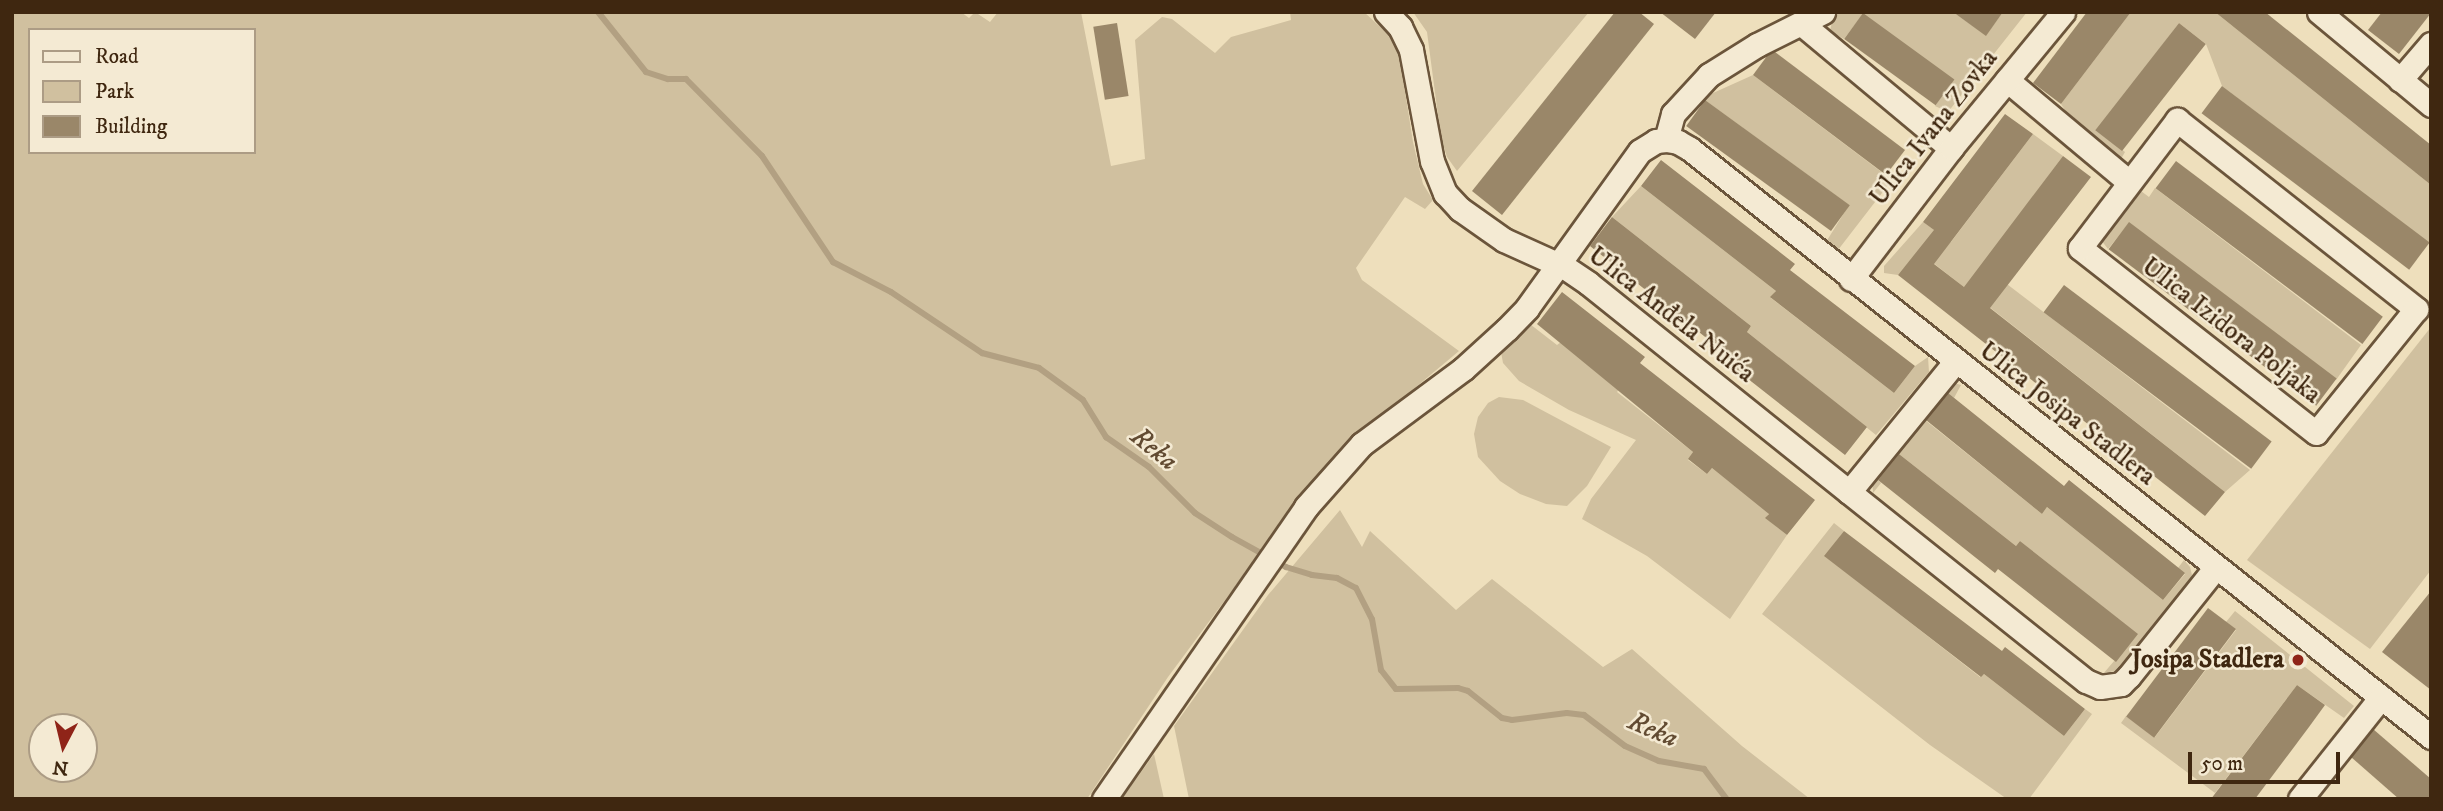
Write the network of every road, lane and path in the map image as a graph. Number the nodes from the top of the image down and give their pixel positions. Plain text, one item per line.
1 (1386, 12) edge
2 (1823, 12) edge
3 (2319, 12) edge
4 (2059, 14) edge
5 (1802, 24) junction
6 (2431, 44) edge
7 (2007, 80) junction
8 (2400, 80) junction
9 (2431, 105) edge
10 (1666, 140) junction
11 (1951, 148) junction
12 (2129, 182) junction
13 (1557, 263) junction
14 (1851, 279) junction
15 (1956, 361) junction
16 (1849, 492) junction
17 (2216, 567) junction
18 (2381, 697) junction
19 (2431, 737) edge
20 (1104, 799) edge
21 (2300, 799) edge

1 - 13 street
2 - 5 street
3 - 8 street
4 - 7 street, Ulica Ivana Zovka
5 - 10 street
5 - 11 street
6 - 8 street
7 - 11 street, Ulica Ivana Zovka
7 - 12 street
8 - 9 street
10 - 13 street, Ulica Anđela Nuića
10 - 14 street, Ulica Josipa Stadlera
11 - 14 street, Ulica Ivana Zovka
12 - 12 street, Ulica Izidora Poljaka
13 - 16 street, Ulica Anđela Nuića
13 - 20 street
14 - 15 street, Ulica Josipa Stadlera
15 - 16 street
15 - 17 street, Ulica Josipa Stadlera
16 - 17 street, Ulica Anđela Nuića
17 - 18 street, Ulica Josipa Stadlera
18 - 19 street, Ulica Josipa Stadlera
18 - 21 street

